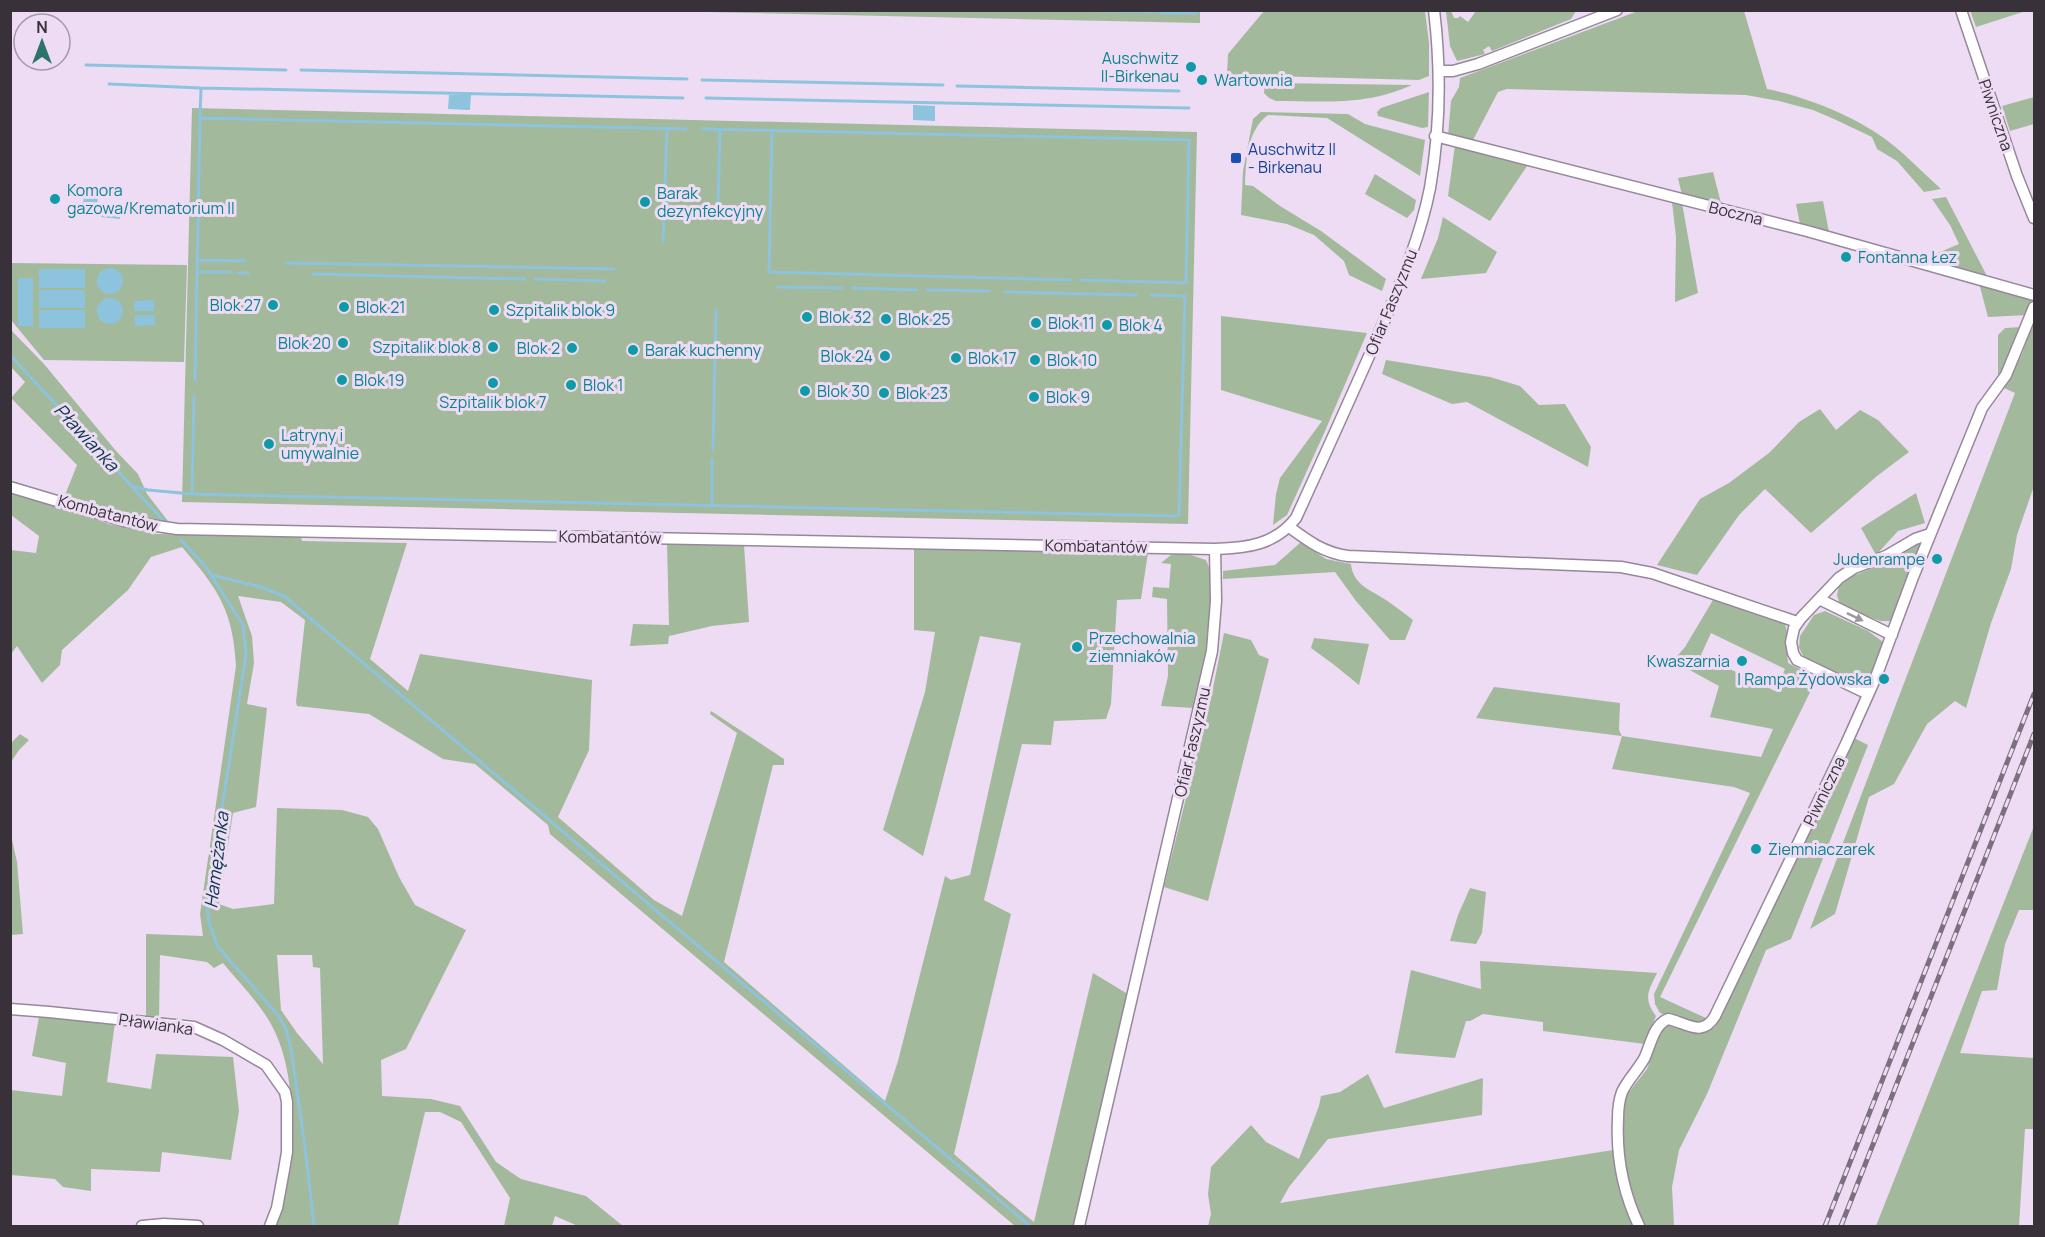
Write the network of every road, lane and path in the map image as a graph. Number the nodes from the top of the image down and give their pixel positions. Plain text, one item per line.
1 (1434, 10) edge
2 (1617, 10) edge
3 (1961, 10) edge
4 (1439, 71) junction
5 (1435, 136) junction
6 (2034, 218) edge
7 (2034, 295) edge
8 (2034, 307) edge
9 (10, 487) edge
10 (1289, 527) junction
11 (1930, 534) junction
12 (1215, 549) junction
13 (1819, 599) junction
14 (1797, 622) junction
15 (1892, 635) junction
16 (1868, 694) junction
17 (10, 1009) edge
18 (142, 1227) edge
19 (198, 1227) edge
20 (270, 1227) edge
21 (1079, 1227) edge
22 (1639, 1227) edge

1 - 4 street, Ofiar Faszyzmu
2 - 4 street
3 - 6 street, Piwniczna
4 - 5 street, Ofiar Faszyzmu
5 - 7 street, Boczna
5 - 10 street, Ofiar Faszyzmu
8 - 11 street, Piwniczna
9 - 12 street, Kombatantów
10 - 12 street, Ofiar Faszyzmu
10 - 14 street
11 - 13 street
11 - 15 street, Piwniczna
12 - 21 street, Ofiar Faszyzmu
13 - 14 street
13 -> 15 street
14 - 16 street
15 - 16 street, Piwniczna
16 - 22 street, Piwniczna
17 - 20 street, Pławianka
18 - 19 street

